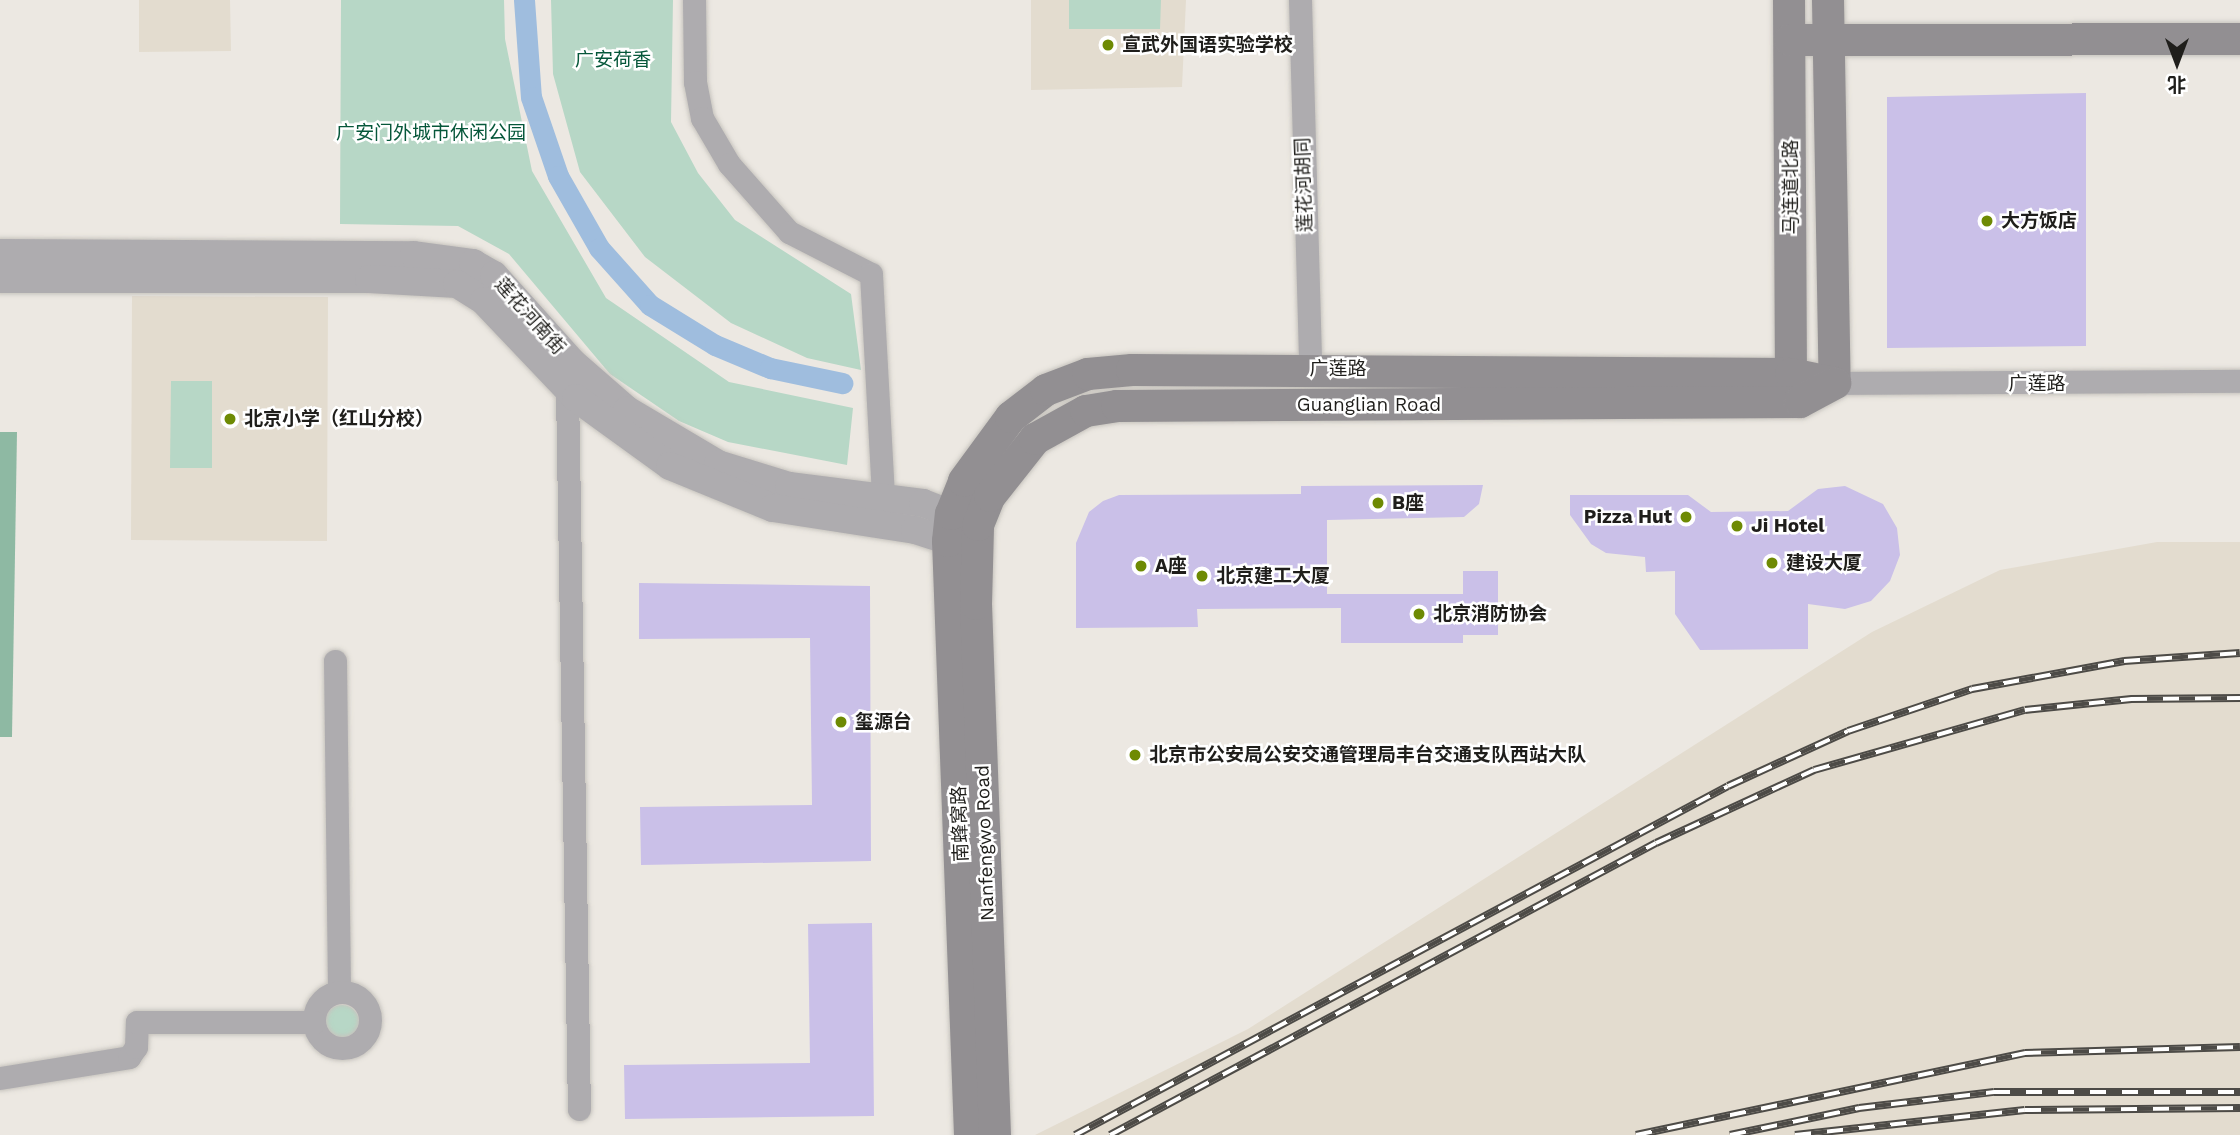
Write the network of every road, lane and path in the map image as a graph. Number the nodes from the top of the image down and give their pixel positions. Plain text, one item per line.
1 (694, 0) edge
2 (1300, 0) edge
3 (1789, 0) edge
4 (1828, 0) edge
5 (1830, 39) junction
6 (2240, 39) edge
7 (1790, 40) junction
8 (0, 253) edge
9 (0, 279) edge
10 (1310, 369) junction
11 (1791, 374) junction
12 (2240, 381) edge
13 (1835, 383) junction
14 (567, 389) junction
15 (883, 511) junction
16 (963, 532) junction
17 (335, 661) dead end
18 (339, 992) junction
19 (314, 1022) junction
20 (0, 1078) edge
21 (579, 1109) dead end
22 (970, 1135) edge
23 (995, 1135) edge

1 - 15 street
2 - 10 street, 莲花河胡同
3 - 7 main road, 马连道北路
4 - 5 main road
5 - 6 main road
5 - 7 main road
5 - 13 main road
7 - 11 main road, 马连道北路
8 - 15 street, 莲花河南街
9 - 14 street, 莲花河南街
10 - 11 main road, 广莲路
10 - 16 main road, 广莲路
11 - 13 main road, 广莲路
12 - 13 street, 广莲路
13 - 16 main road, Guanglian Road
14 - 15 street, 莲花河南街
14 - 21 street
15 - 16 street, 莲花河南街
16 - 22 main road, 南蜂窝路
16 - 23 main road, Nanfengwo Road
17 - 18 street
18 - 19 street
18 - 19 street
19 - 20 street

